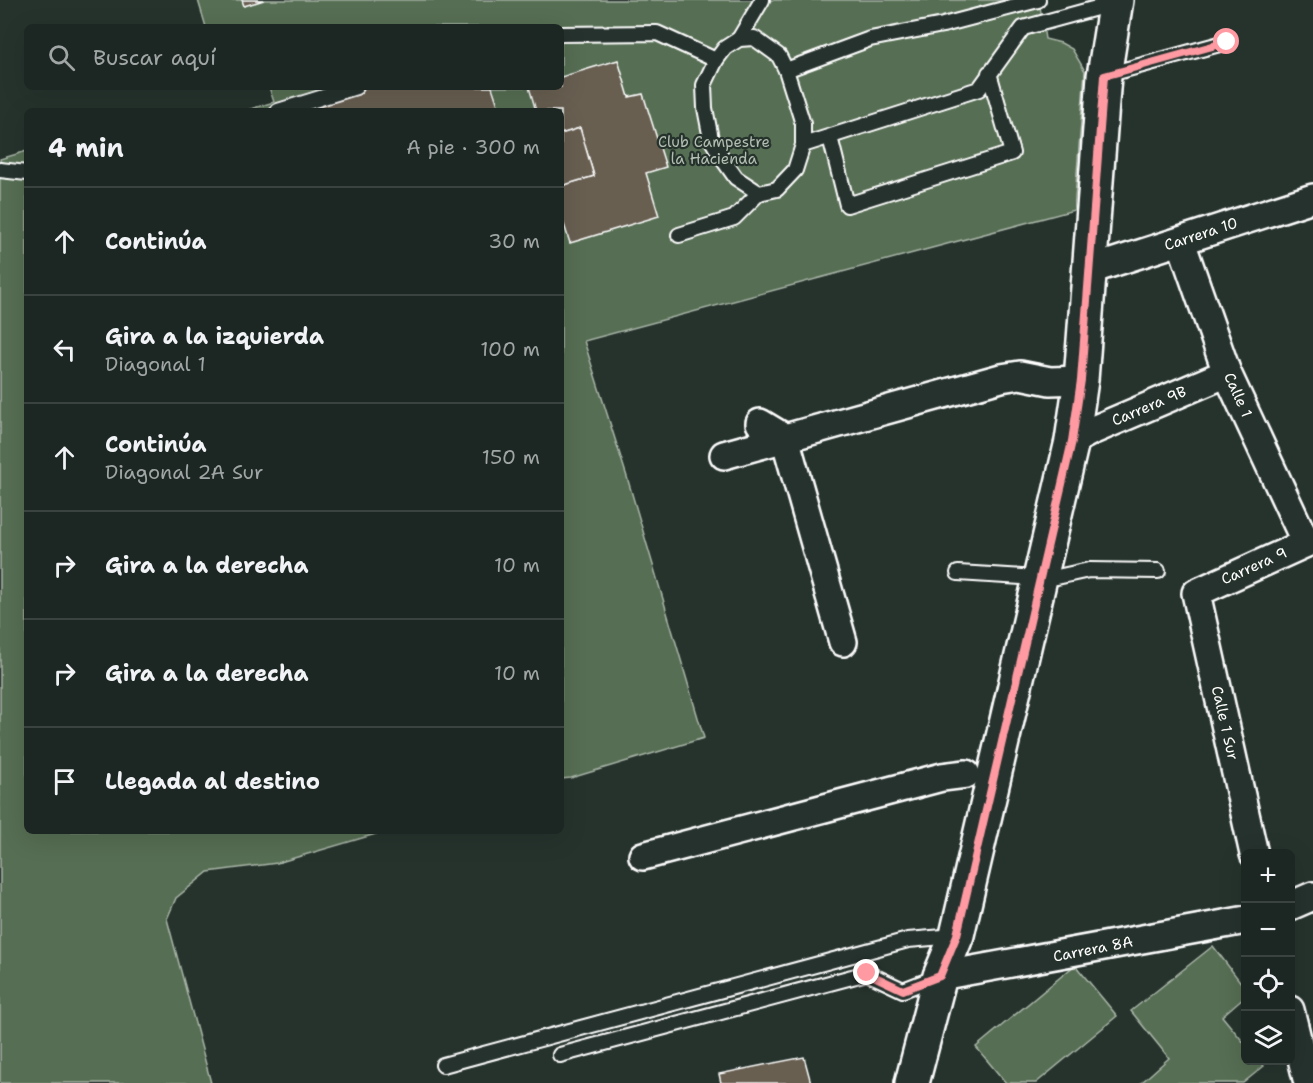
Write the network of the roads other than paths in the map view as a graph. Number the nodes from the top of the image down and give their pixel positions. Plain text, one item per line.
1 (762, 0) edge
2 (982, 0) edge
3 (1038, 0) edge
4 (1115, 2) edge
5 (1020, 4) junction
6 (996, 11) junction
7 (1023, 28) junction
8 (564, 34) edge
9 (739, 39) junction
10 (1227, 42) dead end
11 (716, 60) junction
12 (786, 70) junction
13 (989, 73) junction
14 (1104, 76) junction
15 (346, 90) edge
16 (288, 108) edge
17 (830, 137) junction
18 (803, 145) junction
19 (0, 170) edge
20 (24, 173) edge
21 (759, 193) junction
22 (1313, 198) edge
23 (679, 235) dead end
24 (1181, 242) junction
25 (1090, 270) junction
26 (1227, 373) junction
27 (1081, 380) junction
28 (760, 423) dead end
29 (785, 438) junction
30 (1072, 441) junction
31 (724, 455) dead end
32 (1309, 541) edge
33 (1158, 571) dead end
34 (958, 573) dead end
35 (1040, 578) junction
36 (1196, 593) joint
37 (843, 642) dead end
38 (980, 777) junction
39 (1253, 849) edge
40 (643, 856) dead end
41 (1313, 896) edge
42 (1295, 904) edge
43 (1241, 921) edge
44 (957, 935) junction
45 (940, 976) junction
46 (1290, 1011) edge
47 (560, 1056) dead end
48 (443, 1065) dead end
49 (912, 1083) edge
50 (1308, 1083) edge

1 - 9 lane
2 - 6 lane
3 - 5 lane
4 - 7 lane
4 - 14 main road
5 - 6 lane
5 - 7 lane
6 - 12 lane
7 - 13 lane
8 - 11 lane
9 - 11 lane
9 - 12 lane
10 - 14 lane
11 - 21 lane
12 - 18 lane
13 - 17 lane
13 - 17 lane
14 - 25 main road
15 - 16 lane
17 - 18 lane
18 - 21 lane
19 - 20 lane
21 - 23 lane
22 - 24 street, Carrera 10
24 - 25 street, Carrera 10
24 - 26 street, Calle 1
25 - 27 main road
26 - 30 street, Carrera 9B
26 - 32 street, Calle 1
27 - 29 street
27 - 30 main road
28 - 29 street
29 - 31 street
29 - 37 street
30 - 35 main road
32 - 36 street, Carrera 9
33 - 35 lane
34 - 35 lane
35 - 38 main road
36 - 39 street, Calle 1 Sur
38 - 40 street
38 - 44 main road
41 - 42 street
43 - 45 street, Carrera 8A
44 - 45 main road
44 - 48 lane
45 - 47 lane
45 - 49 main road
46 - 50 street

